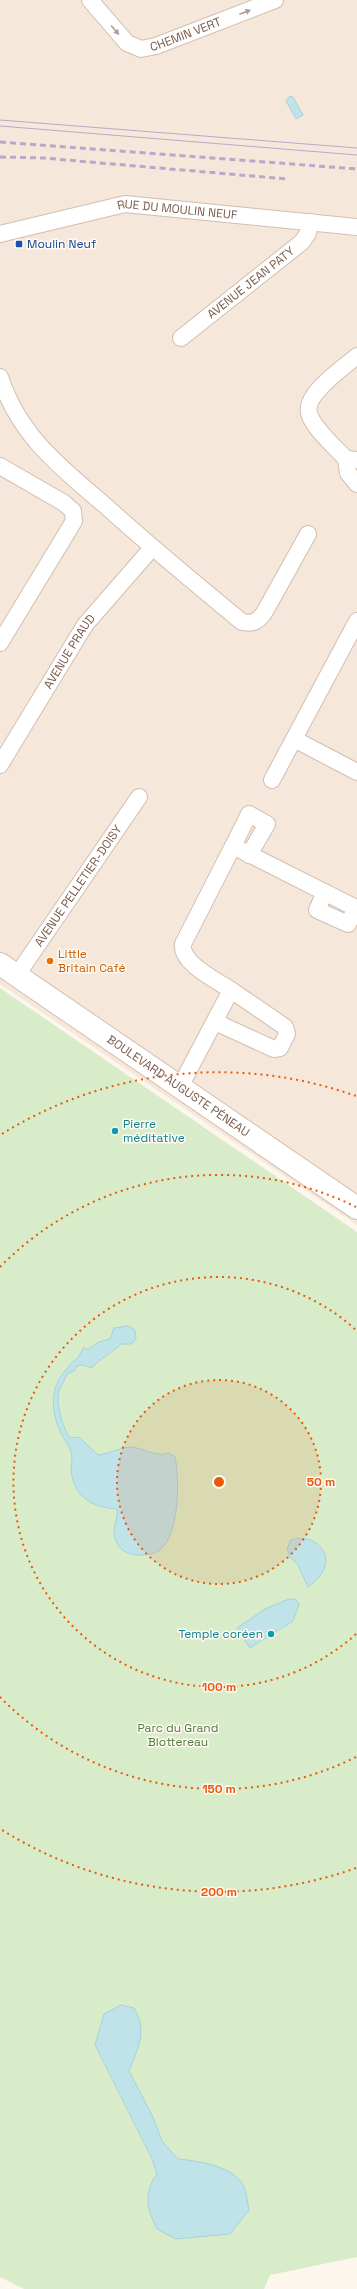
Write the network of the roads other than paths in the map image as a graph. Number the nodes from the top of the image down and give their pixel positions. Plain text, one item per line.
1 (90, 0) edge
2 (275, 0) edge
3 (311, 222) junction
4 (357, 227) edge
5 (0, 234) edge
6 (181, 338) dead end
7 (357, 356) edge
8 (0, 377) edge
9 (352, 460) edge
10 (0, 466) edge
11 (357, 484) edge
12 (308, 534) dead end
13 (152, 548) junction
14 (357, 621) edge
15 (0, 643) edge
16 (294, 739) junction
17 (0, 765) edge
18 (357, 772) edge
19 (272, 780) dead end
20 (139, 797) dead end
21 (233, 846) junction
22 (249, 855) junction
23 (326, 892) dead end
24 (8, 969) edge
25 (231, 990) junction
26 (215, 1022) junction
27 (180, 1087) junction
28 (357, 1208) edge

1 -> 2 street, CHEMIN VERT
3 - 4 street, RUE DU MOULIN NEUF
3 - 5 street, RUE DU MOULIN NEUF
3 - 6 street, AVENUE JEAN PATY
7 - 9 street
8 - 13 street
9 - 11 street
10 - 15 street
12 - 13 street
13 - 17 street, AVENUE PRAUD
14 - 16 street
16 - 18 street
16 - 19 street
20 - 24 street, AVENUE PELLETIER-DOISY
21 - 22 street
21 - 22 street
21 - 25 street
22 - 23 street
24 - 27 street, BOULEVARD AUGUSTE PÉNEAU
25 - 26 street
25 - 26 street
26 - 27 street
27 - 28 street, BOULEVARD AUGUSTE PÉNEAU

